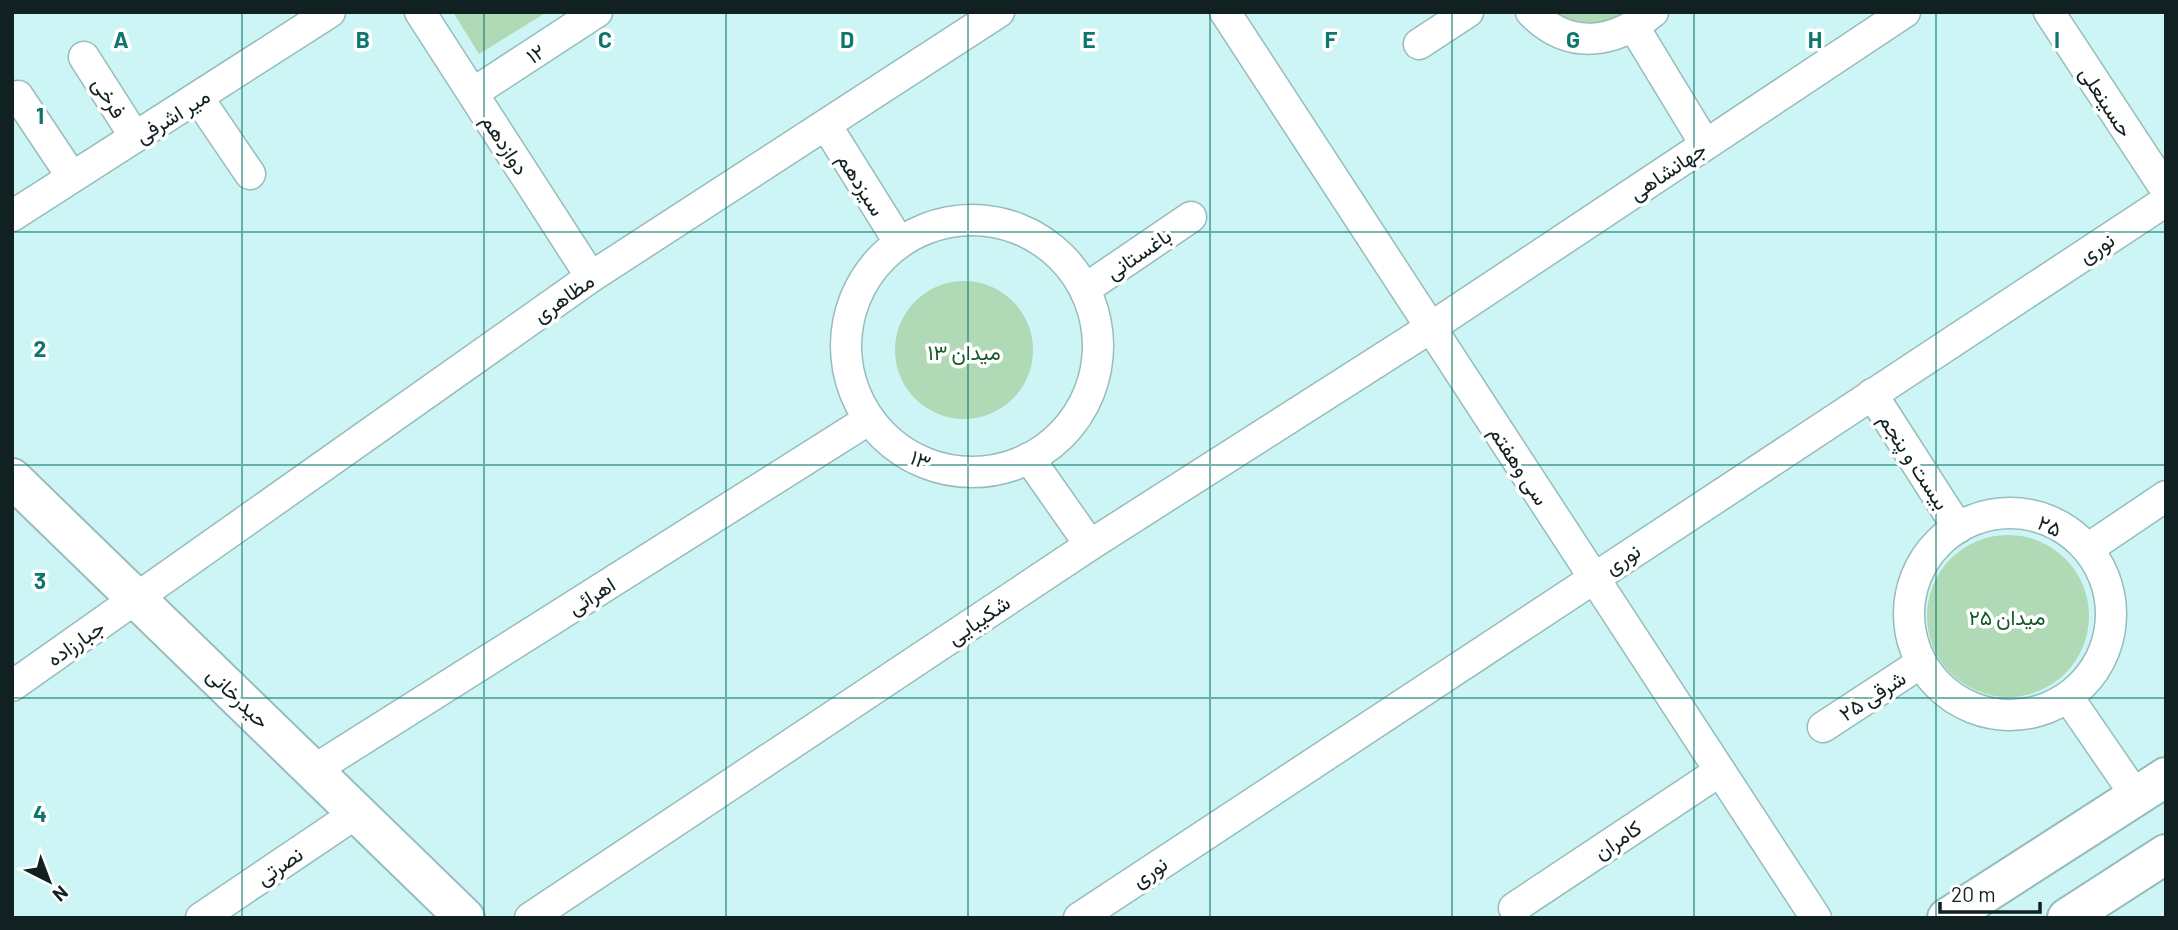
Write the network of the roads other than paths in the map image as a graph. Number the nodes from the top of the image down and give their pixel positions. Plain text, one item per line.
1 (330, 12) edge
2 (420, 12) edge
3 (597, 12) edge
4 (999, 12) edge
5 (1225, 12) edge
6 (1468, 12) edge
7 (1531, 12) edge
8 (1905, 12) edge
9 (2049, 12) edge
10 (1644, 20) edge
11 (1419, 44) dead end
12 (84, 57) dead end
13 (473, 93) junction
14 (18, 96) dead end
15 (199, 99) junction
16 (826, 125) junction
17 (135, 137) junction
18 (1705, 144) junction
19 (250, 174) dead end
20 (72, 177) junction
21 (2166, 190) edge
22 (2166, 201) edge
23 (12, 216) edge
24 (1191, 217) dead end
25 (899, 242) junction
26 (591, 277) junction
27 (1085, 289) junction
28 (1430, 328) junction
29 (1872, 394) junction
30 (869, 420) junction
31 (1029, 458) junction
32 (12, 478) edge
33 (2166, 496) edge
34 (1958, 528) junction
35 (1090, 545) junction
36 (2090, 548) junction
37 (1593, 577) junction
38 (137, 598) junction
39 (1921, 663) junction
40 (12, 686) edge
41 (2068, 696) junction
42 (1823, 727) dead end
43 (314, 770) junction
44 (1720, 771) junction
45 (2151, 787) edge
46 (358, 812) junction
47 (2166, 853) edge
48 (1514, 908) dead end
49 (201, 918) edge
50 (466, 918) edge
51 (530, 918) edge
52 (1079, 918) edge
53 (1816, 918) edge
54 (1947, 918) edge
55 (2067, 918) edge

1 - 15 street, میر اشرفی
2 - 13 street, دوازدهم
3 - 13 street, ۱۲
4 - 16 street, مظاهری
5 - 28 street, سی وهفتم
6 - 11 street
7 - 10 street
8 - 18 street, جهانشاهی
9 - 21 street, حسینعلی
10 - 18 street
12 - 17 street, فرخی
13 - 26 street, دوازدهم
14 - 20 street
15 - 17 street, میر اشرفی
15 - 19 street
16 - 25 street, سیزدهم
16 - 26 street, مظاهری
17 - 20 street, میر اشرفی
18 - 28 street, جهانشاهی
20 - 23 street, میر اشرفی
22 - 29 street, نوری
24 - 27 street, باغستانی
25 - 27 street, ۱۳
25 - 30 street, ۱۳
26 - 38 street, مظاهری
27 - 31 street, ۱۳
28 - 35 street, شکیبایی
28 - 37 street, سی وهفتم
29 - 34 street, بیست و پنجم
29 - 37 street, نوری
30 - 31 street, ۱۳
30 - 43 street, اهرائی
31 - 35 street
32 - 38 main road, حیدرخانی
33 - 36 street
34 - 36 street, ۲۵
34 - 39 street, ۲۵
35 - 51 street, شکیبایی
36 - 41 street, ۲۵
37 - 44 street, سی وهفتم
37 - 52 street, نوری
38 - 40 street, جبارزاده
38 - 43 main road, حیدرخانی
39 - 41 street, ۲۵
39 - 42 street, ۲۵ شرقی
41 - 45 street
43 - 46 main road, حیدرخانی
44 - 48 street, کامران
44 - 53 street, سی وهفتم
45 - 54 main road
46 - 49 street, نصرتی
46 - 50 main road, حیدرخانی
47 - 55 main road

